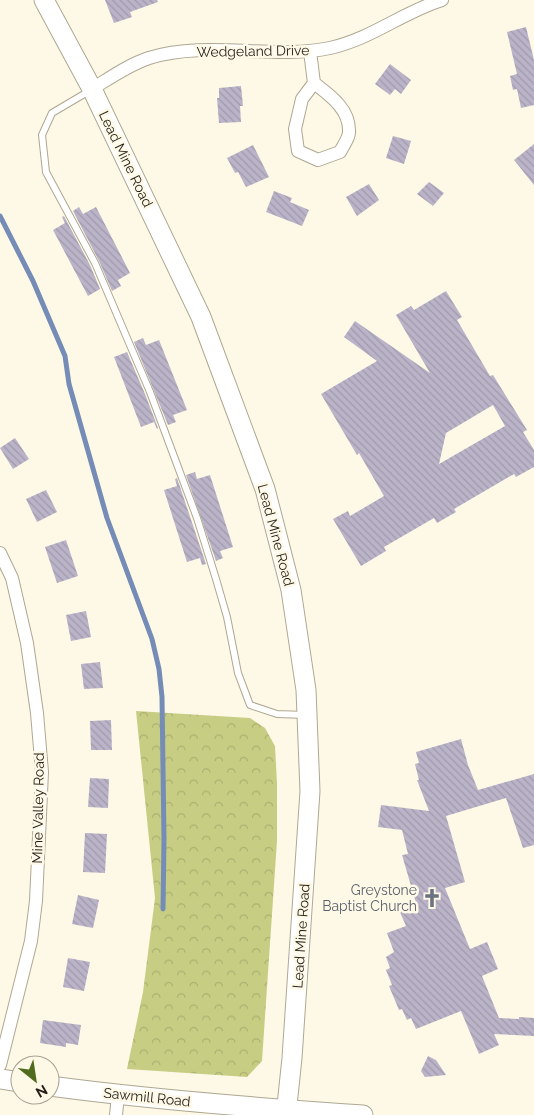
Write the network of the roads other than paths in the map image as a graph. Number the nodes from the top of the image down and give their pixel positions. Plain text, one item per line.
1 (442, 0) edge
2 (423, 3) edge
3 (48, 6) edge
4 (310, 51) junction
5 (314, 83) junction
6 (92, 90) junction
7 (0, 553) edge
8 (307, 715) junction
9 (0, 1065) edge
10 (60, 1087) edge
11 (118, 1095) junction
12 (286, 1112) edge
13 (116, 1115) edge
14 (363, 1115) edge

1 - 2 street, Wedgeland Drive
2 - 4 street, Wedgeland Drive
3 - 6 main road, Lead Mine Road
4 - 5 street
4 - 6 street, Wedgeland Drive
5 - 5 street
6 - 8 main road, Lead Mine Road
6 - 8 lane
7 - 9 street, Mine Valley Road
8 - 12 main road, Lead Mine Road
10 - 11 main road, Sawmill Road
11 - 12 main road, Sawmill Road
11 - 13 street
12 - 14 main road, Sawmill Road

